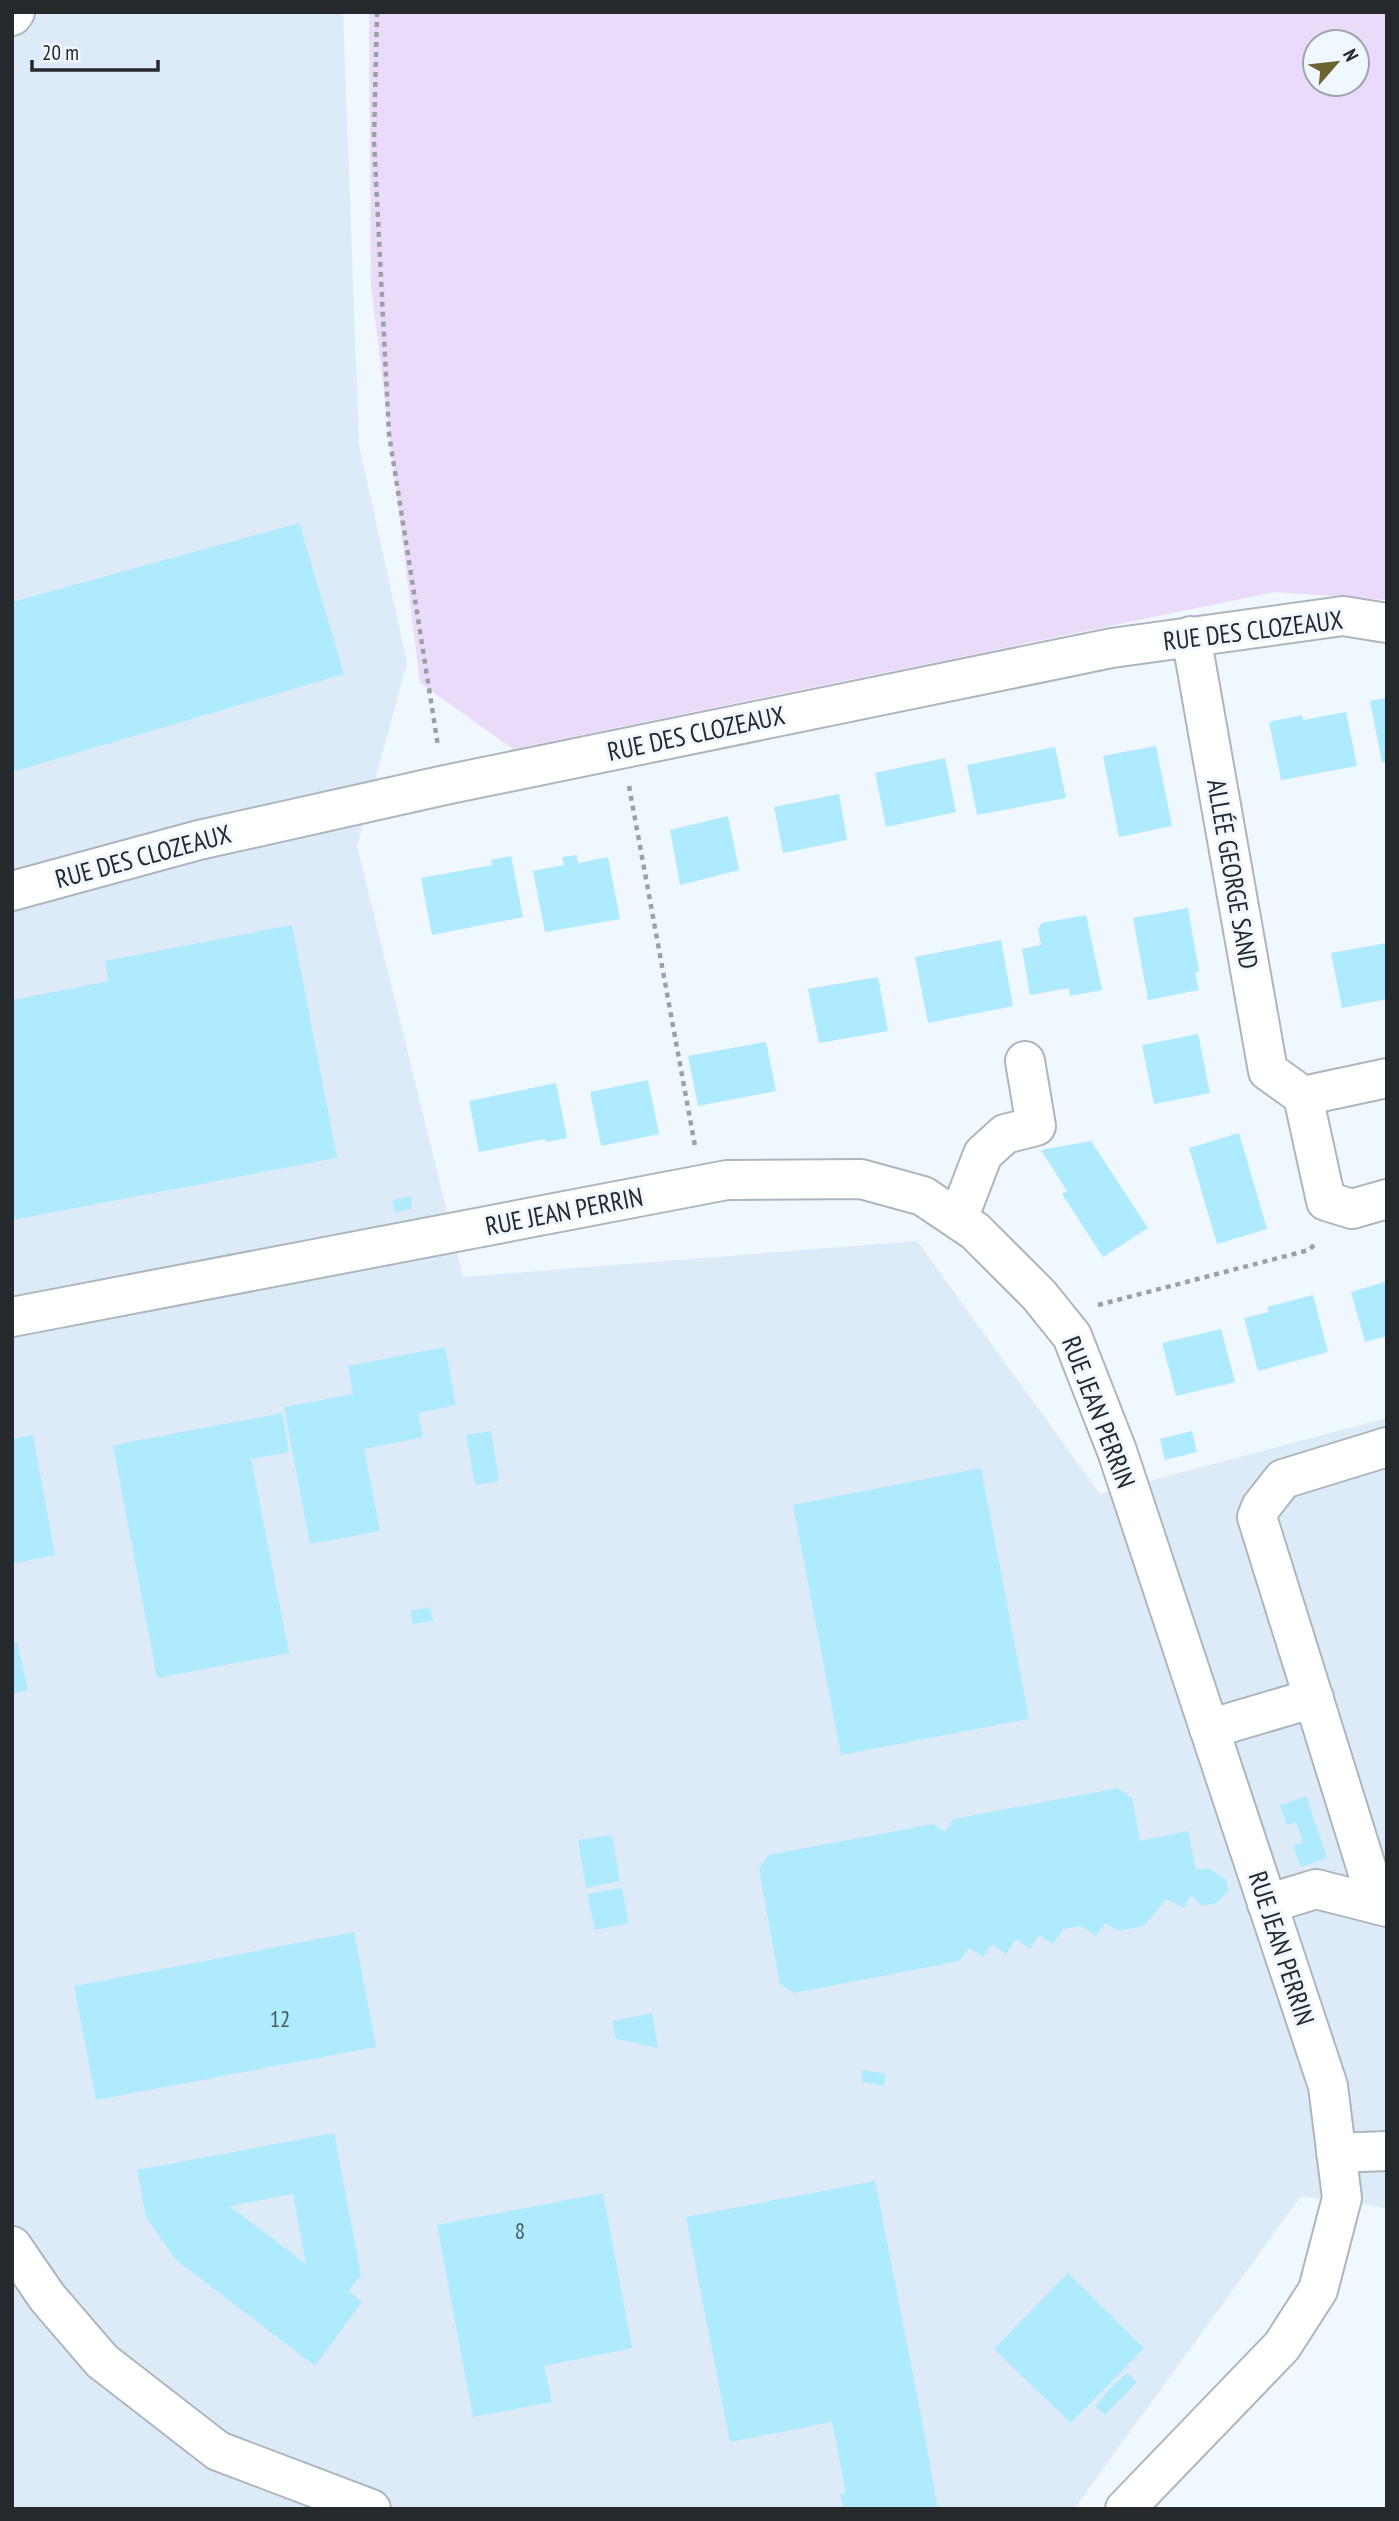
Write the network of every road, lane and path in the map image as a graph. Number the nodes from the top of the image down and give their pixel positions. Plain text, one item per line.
1 (377, 12) edge
2 (1387, 623) edge
3 (1191, 636) junction
4 (622, 748) junction
5 (444, 785) junction
6 (12, 891) edge
7 (1025, 1061) dead end
8 (1387, 1079) edge
9 (1303, 1096) junction
10 (702, 1185) junction
11 (1369, 1204) edge
12 (958, 1219) junction
13 (1057, 1316) junction
14 (12, 1317) edge
15 (1387, 1447) edge
16 (1314, 1698) junction
17 (1209, 1729) junction
18 (1267, 1904) junction
19 (1382, 1906) edge
20 (1387, 2151) edge
21 (1336, 2153) junction
22 (12, 2246) edge
23 (371, 2509) edge
24 (1125, 2509) edge

1 - 5 path
2 - 3 street, RUE DES CLOZEAUX
3 - 4 street, RUE DES CLOZEAUX
3 - 9 street, ALLÉE GEORGE SAND
4 - 5 street, RUE DES CLOZEAUX
4 - 10 path
5 - 6 street, RUE DES CLOZEAUX
7 - 12 street
8 - 9 street
9 - 11 street
10 - 12 street, RUE JEAN PERRIN
10 - 14 street, RUE JEAN PERRIN
11 - 13 path
12 - 13 street, RUE JEAN PERRIN
13 - 17 street, RUE JEAN PERRIN
15 - 16 street
16 - 17 street
16 - 19 street
17 - 18 street, RUE JEAN PERRIN
18 - 19 street
18 - 21 street, RUE JEAN PERRIN
20 - 21 street
21 - 24 street, RUE JEAN PERRIN
22 - 23 street

